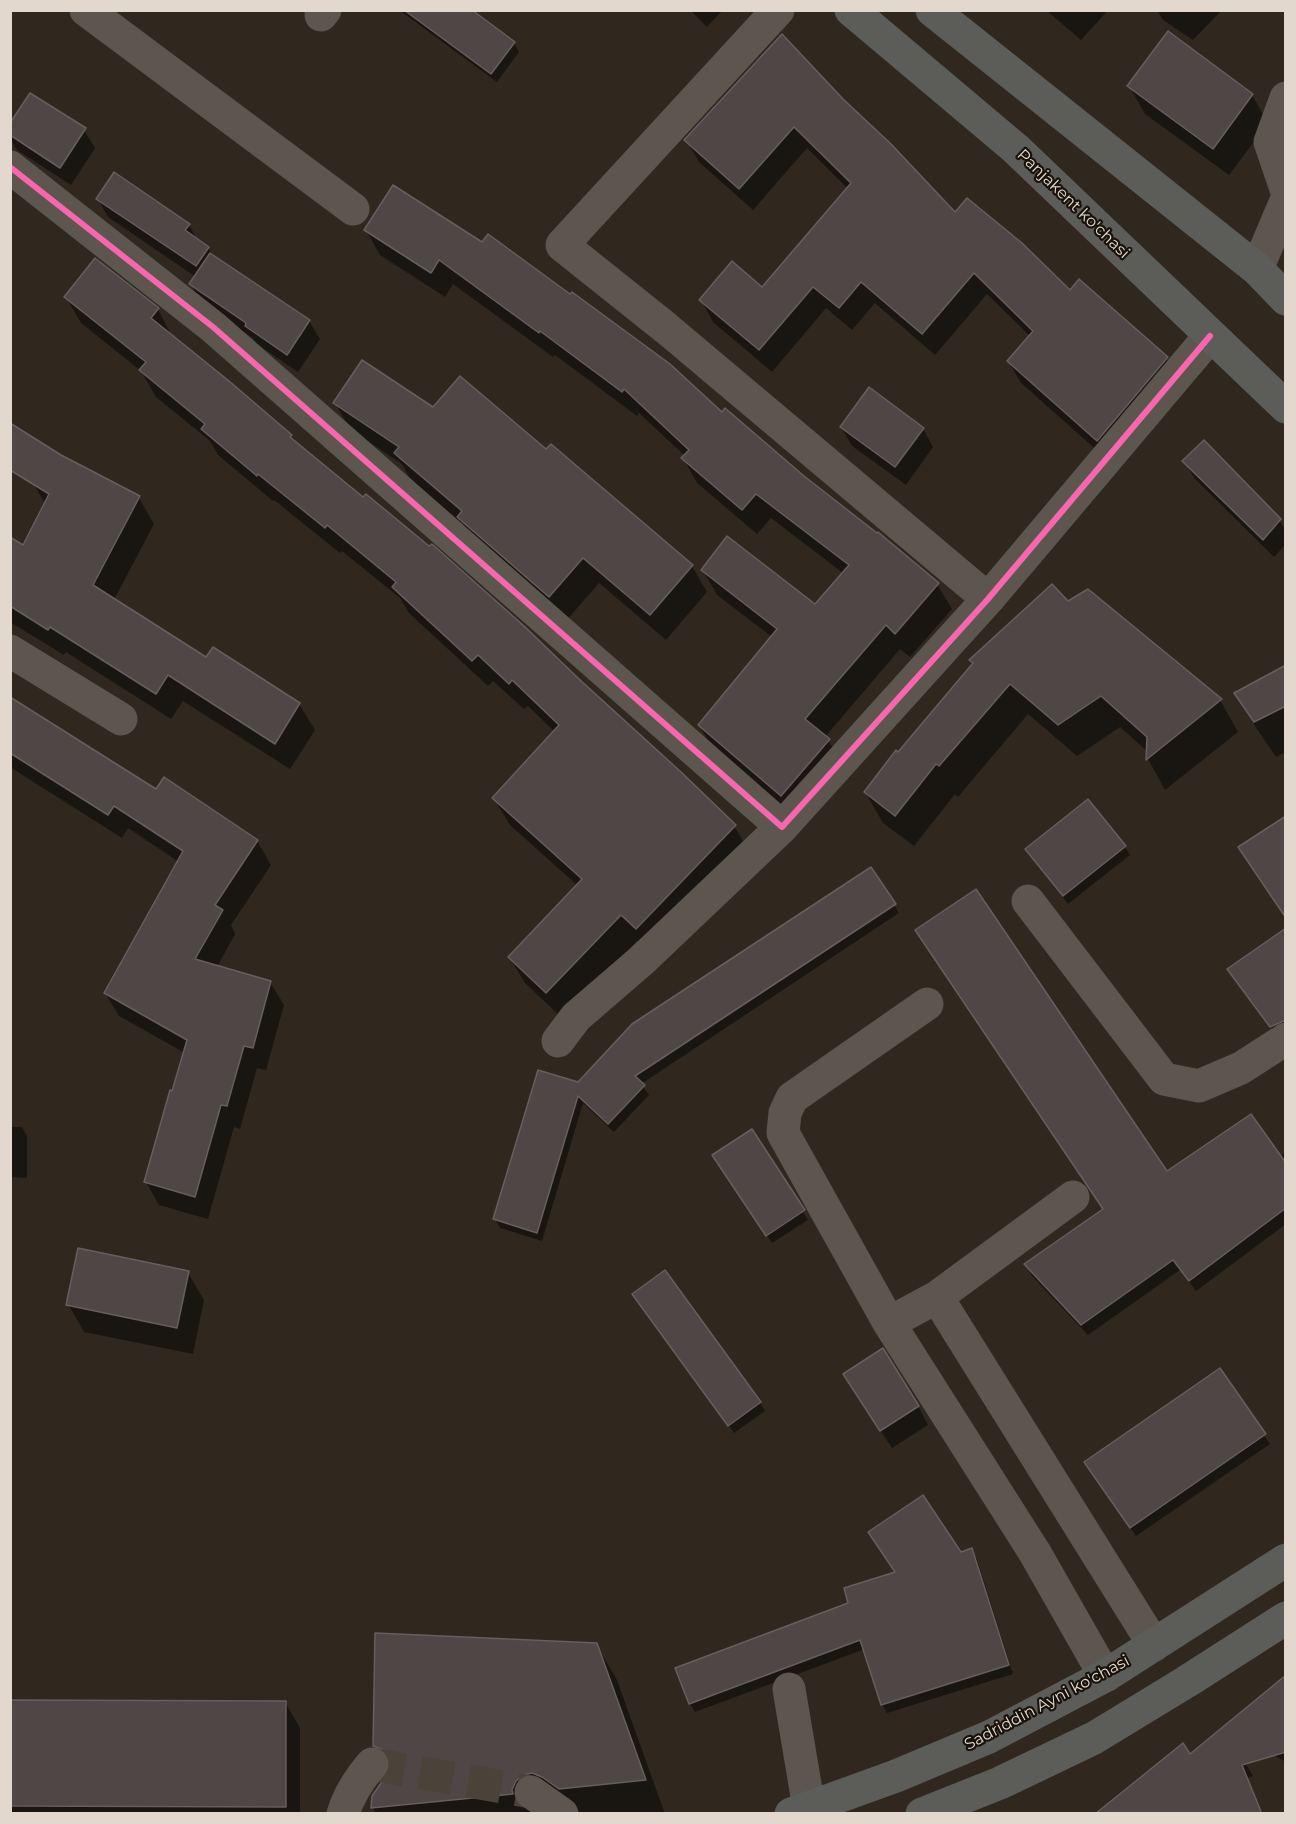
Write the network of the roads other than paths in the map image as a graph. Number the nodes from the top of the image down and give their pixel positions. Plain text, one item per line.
1 (86, 10) edge
2 (778, 10) edge
3 (851, 10) edge
4 (932, 10) edge
5 (1286, 98) edge
6 (10, 167) edge
7 (1286, 189) edge
8 (1286, 201) edge
9 (353, 209) dead end
10 (1257, 269) junction
11 (1286, 299) edge
12 (1210, 336) junction
13 (1286, 407) edge
14 (988, 599) junction
15 (10, 651) edge
16 (121, 719) dead end
17 (782, 827) junction
18 (1028, 901) dead end
19 (927, 1004) dead end
20 (1286, 1039) edge
21 (558, 1041) dead end
22 (1073, 1197) dead end
23 (937, 1297) junction
24 (889, 1323) junction
25 (1286, 1560) edge
26 (1286, 1618) edge
27 (1154, 1645) junction
28 (1105, 1676) junction
29 (789, 1689) dead end
30 (372, 1764) dead end
31 (531, 1792) tunnel mouth
32 (800, 1811) edge
33 (343, 1814) edge
34 (562, 1814) edge
35 (922, 1814) edge

1 - 9 street
2 - 14 street
3 - 12 main road, Panjakent ko'chasi
4 - 10 main road
5 - 7 street
6 - 17 street
8 - 10 street
10 - 11 main road
12 - 13 main road, Panjakent ko'chasi
12 - 14 street
14 - 17 street
15 - 16 street
17 - 21 street
18 - 20 street
19 - 24 street
22 - 23 street
23 - 24 street
23 - 27 street
24 - 28 street
25 - 27 main road, Sadriddin Ayni ko'chasi
26 - 35 main road
27 - 28 main road, Sadriddin Ayni ko'chasi
28 - 32 main road, Sadriddin Ayni ko'chasi
29 - 32 street
30 - 33 street
31 - 34 street

